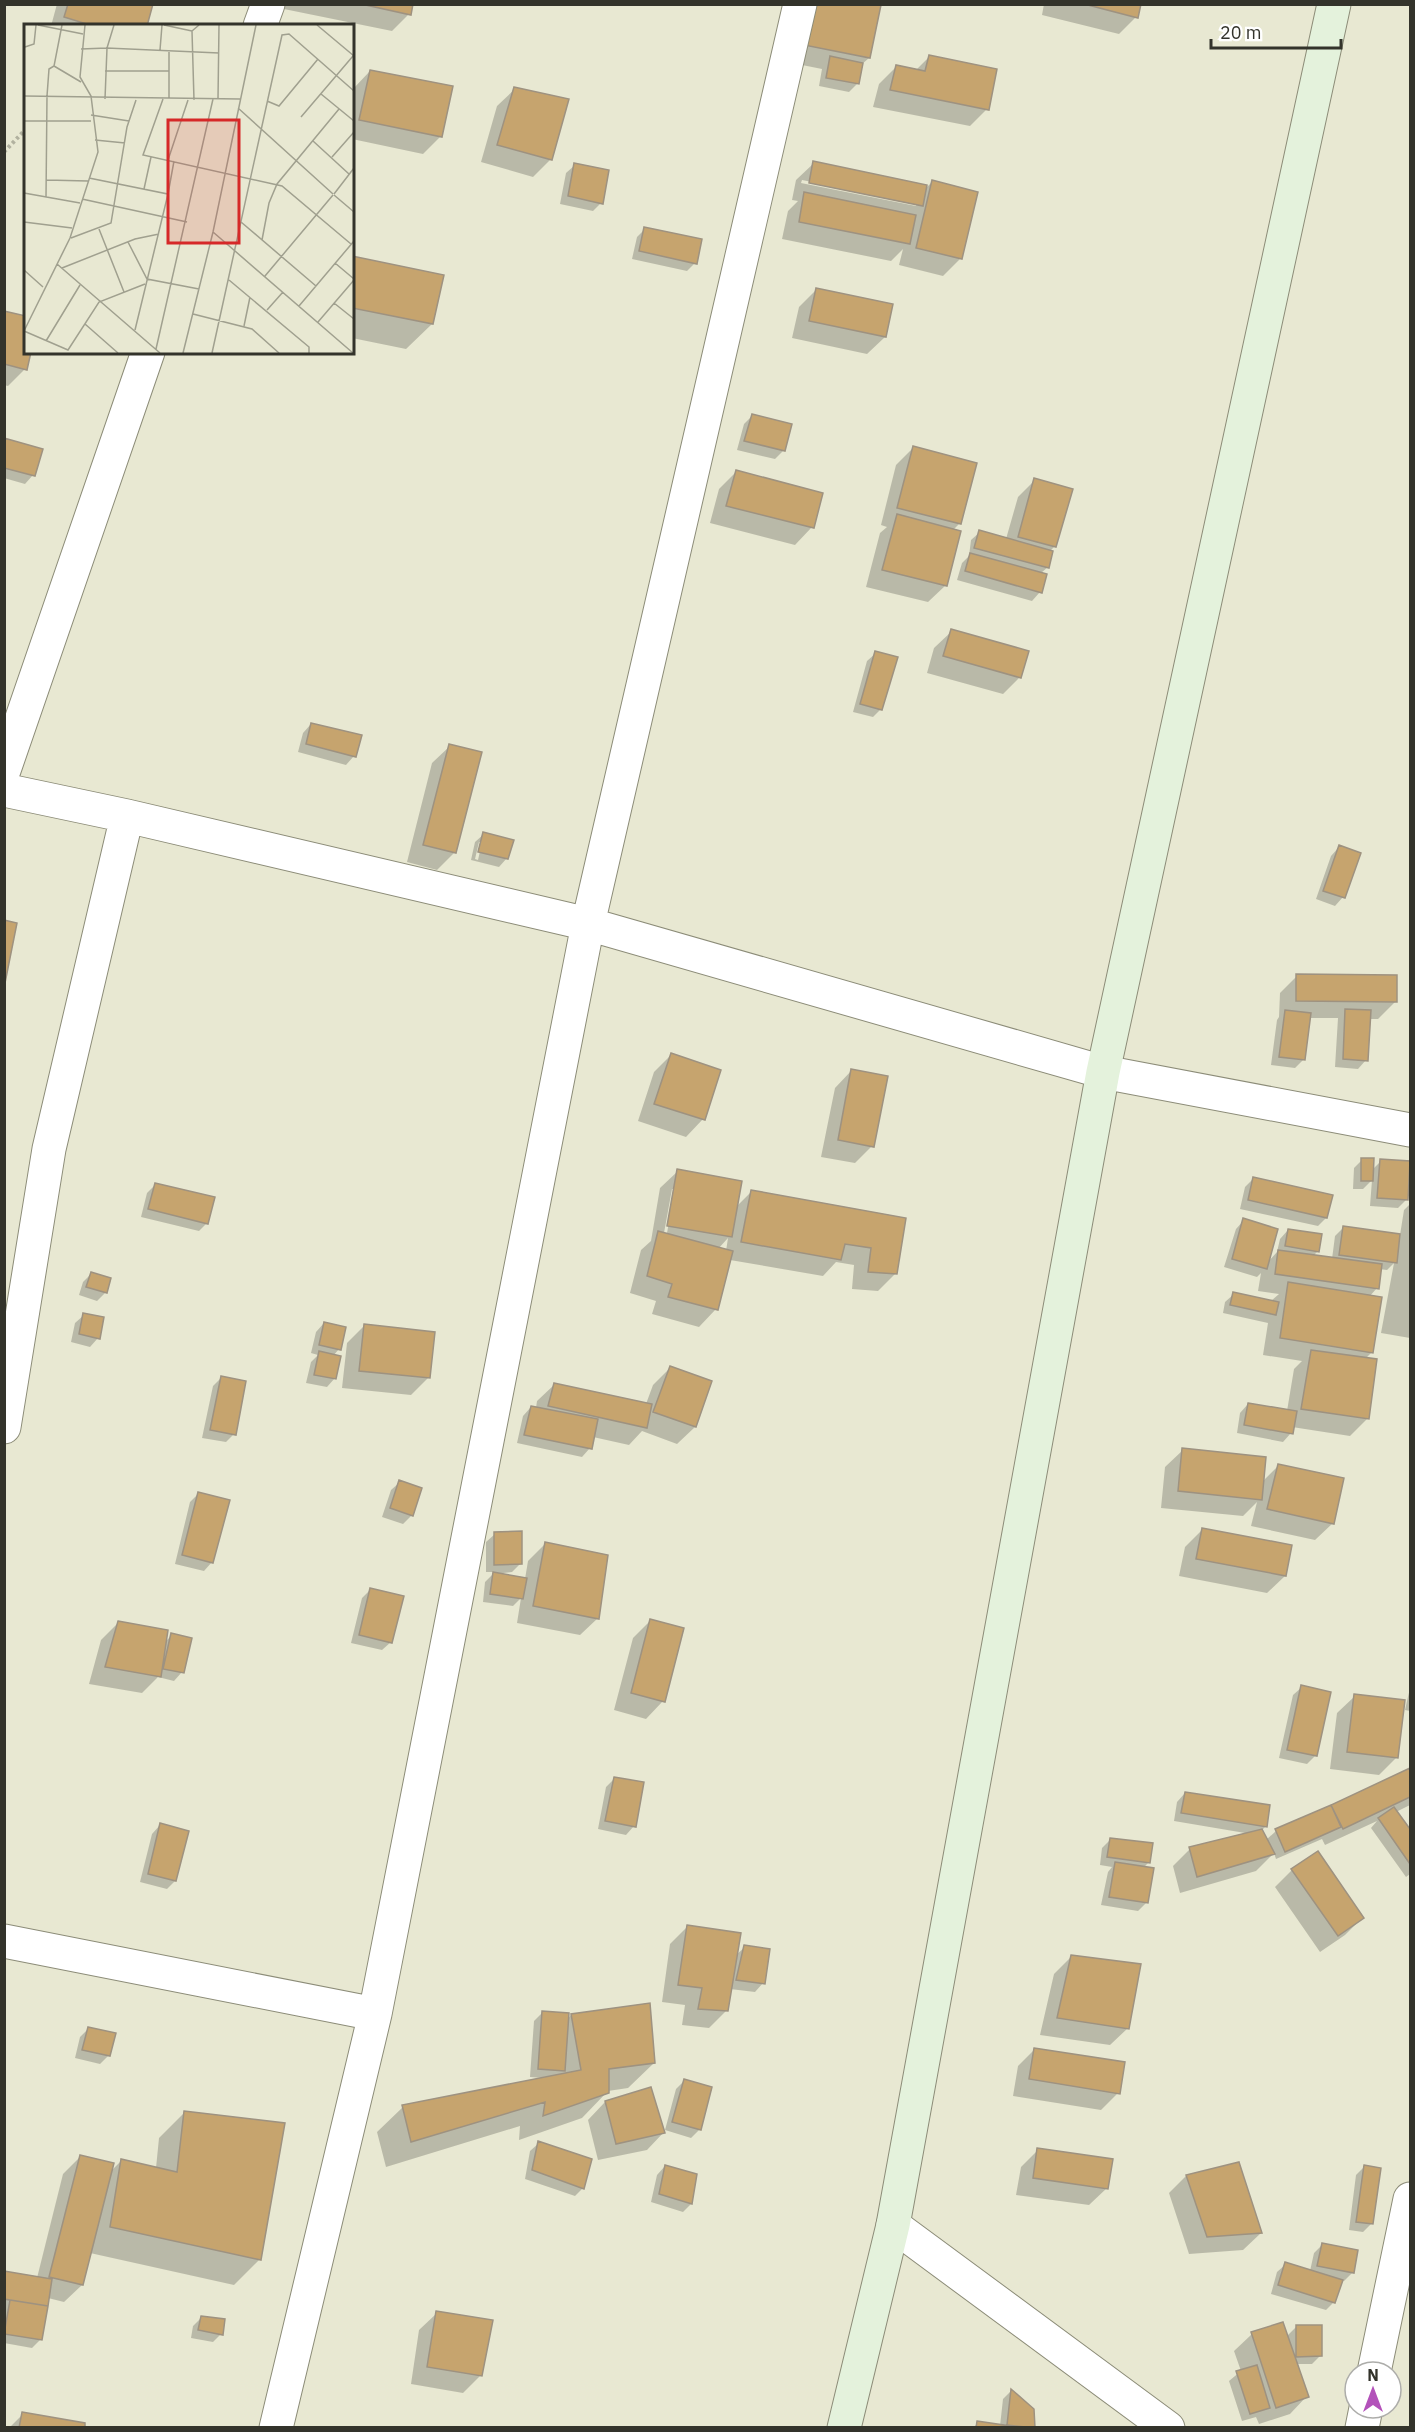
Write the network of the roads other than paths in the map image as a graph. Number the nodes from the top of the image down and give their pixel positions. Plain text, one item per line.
1 (268, 4) edge
2 (800, 4) edge
3 (1335, 4) edge
4 (262, 24) edge
5 (147, 354) edge
6 (4, 770) edge
7 (4, 790) edge
8 (127, 816) junction
9 (588, 924) junction
10 (1103, 1072) junction
11 (1410, 1130) edge
12 (4, 1427) edge
13 (4, 1941) edge
14 (375, 2014) junction
15 (1410, 2199) edge
16 (893, 2225) junction
17 (1376, 2360) edge
18 (276, 2427) edge
19 (844, 2427) edge
20 (1168, 2427) edge

1 - 4 street
2 - 9 street
3 - 10 street
5 - 6 street
7 - 8 street
8 - 9 street
8 - 12 street
9 - 10 street
9 - 14 street
10 - 11 street
10 - 16 street
13 - 14 street
14 - 18 street
15 - 17 street
16 - 19 street
16 - 20 street

